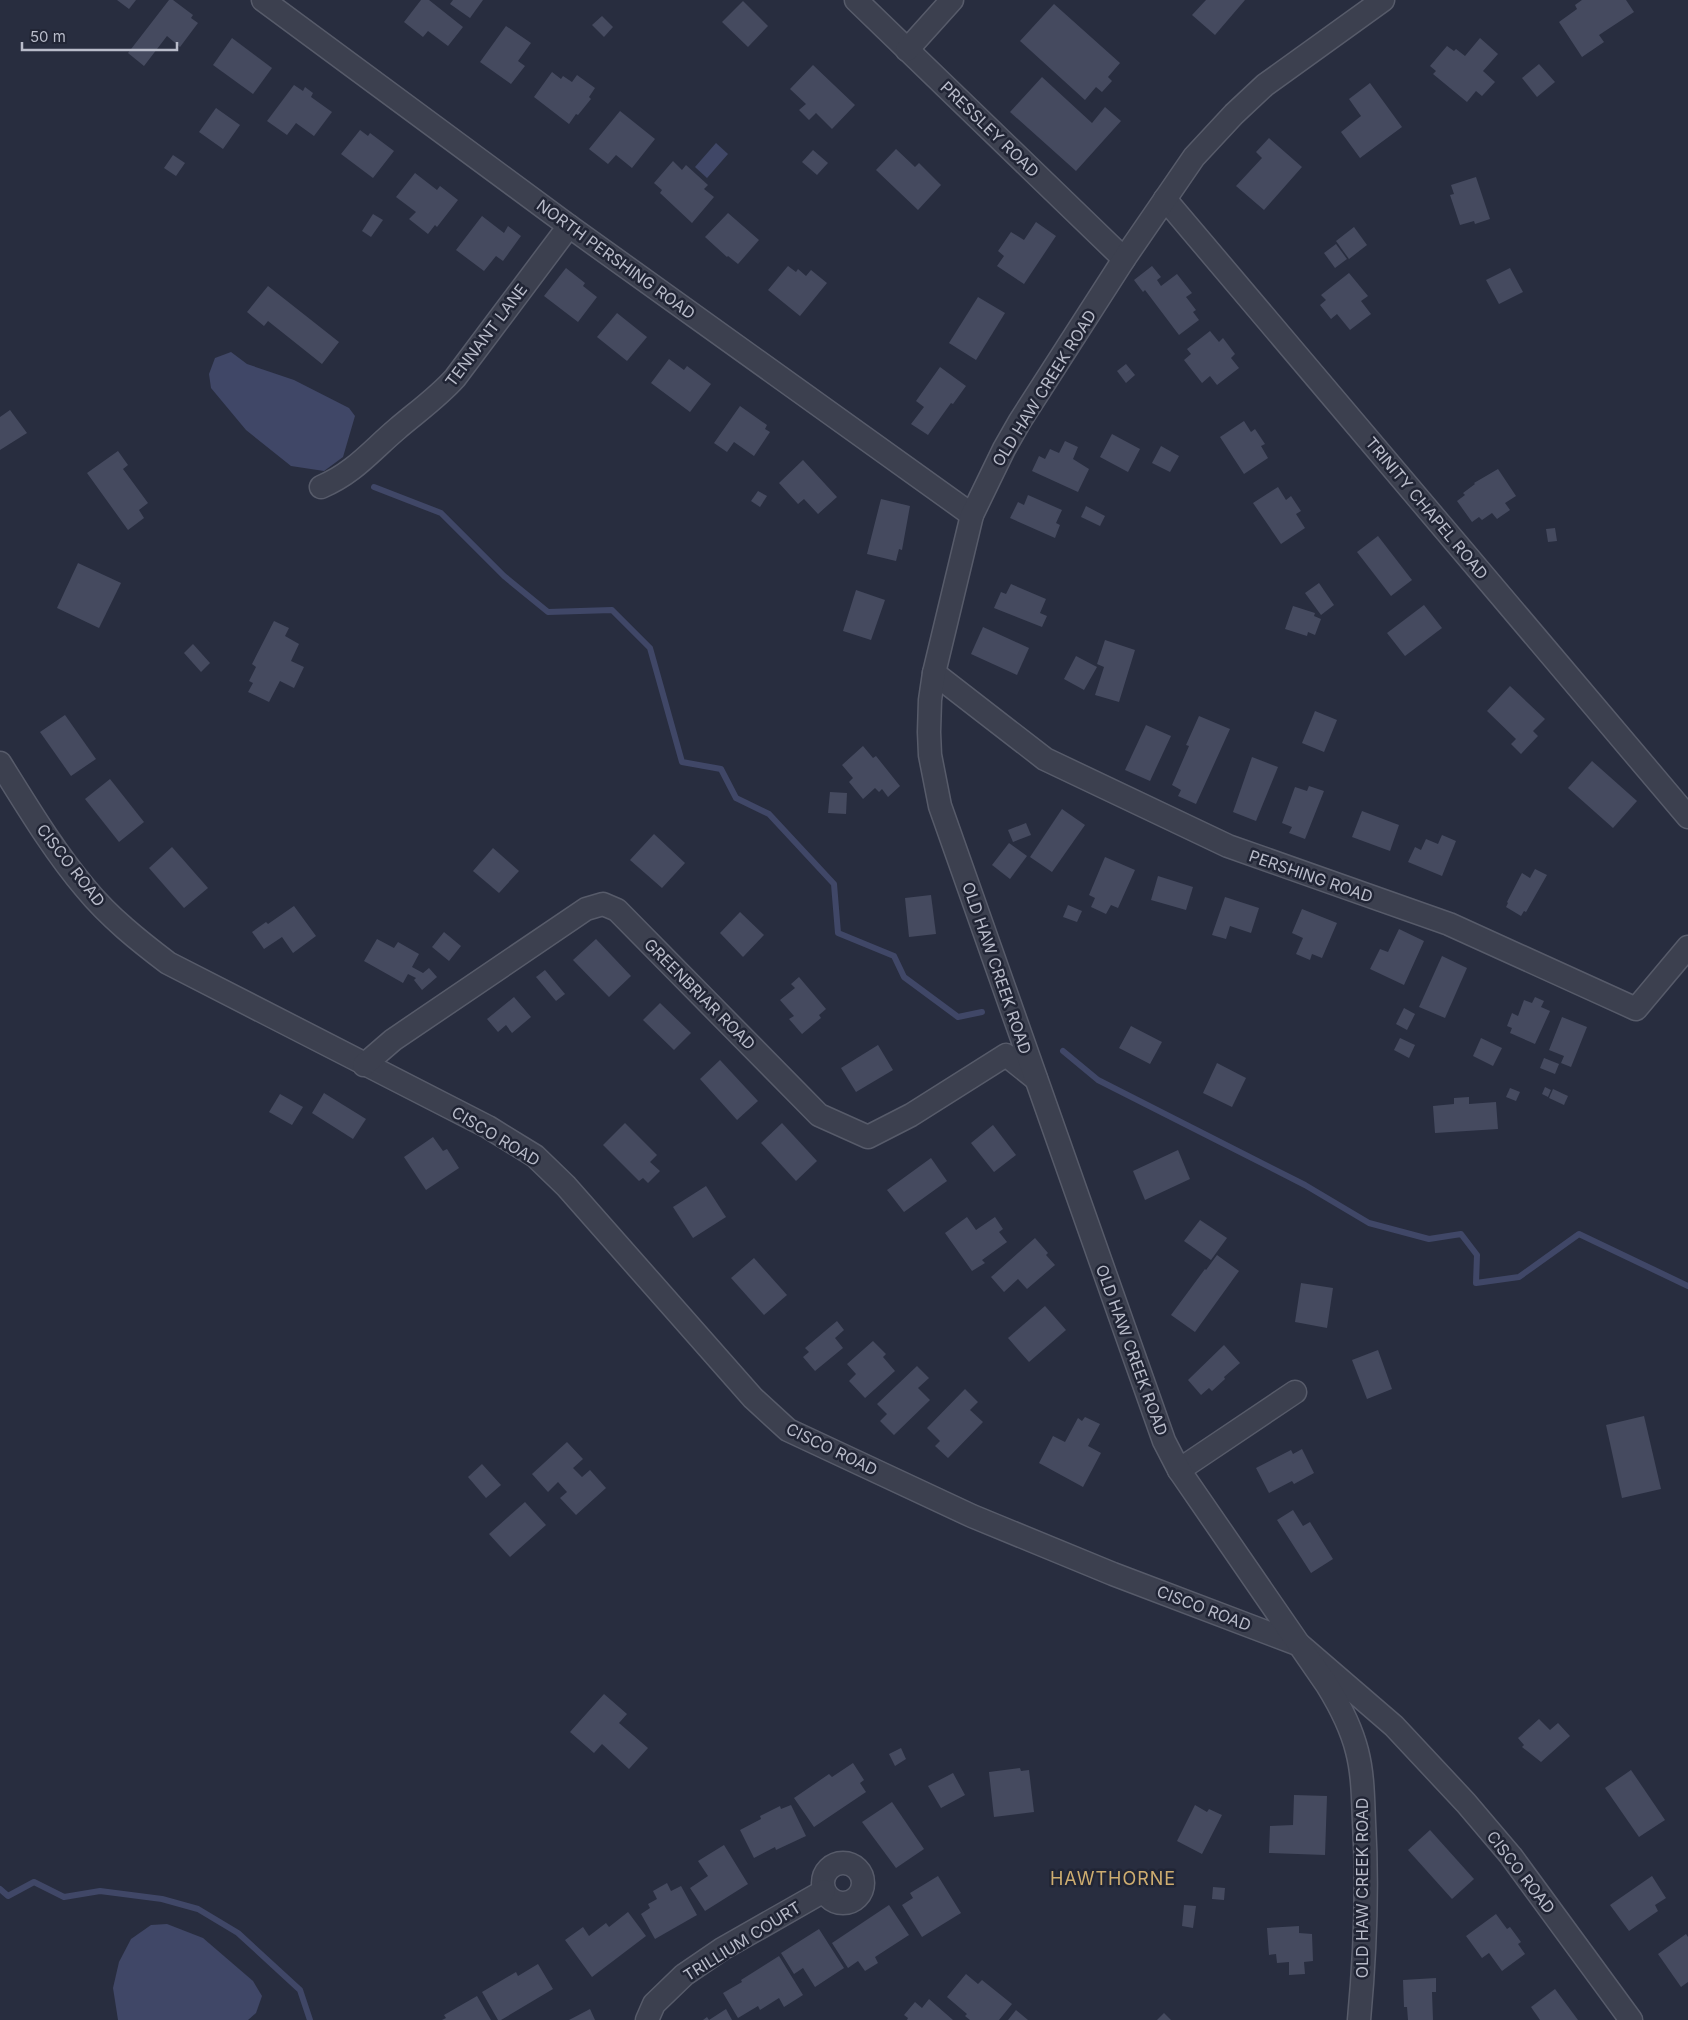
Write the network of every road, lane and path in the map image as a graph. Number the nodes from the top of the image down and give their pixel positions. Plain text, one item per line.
1 (263, 0) edge
2 (856, 0) edge
3 (952, 0) edge
4 (1383, 0) edge
5 (907, 50) junction
6 (1165, 199) junction
7 (569, 226) junction
8 (1124, 258) junction
9 (321, 487) dead end
10 (972, 515) junction
11 (934, 673) junction
12 (0, 763) edge
13 (1688, 817) edge
14 (1688, 947) edge
15 (364, 1065) junction
16 (1036, 1079) junction
17 (1295, 1392) dead end
18 (1179, 1470) junction
19 (1300, 1645) junction
20 (824, 1891) dead end
21 (647, 2020) edge
22 (1359, 2020) edge
23 (1631, 2020) edge

1 - 7 street, NORTH PERSHING ROAD
2 - 5 street, PRESSLEY ROAD
3 - 5 street
4 - 6 street, OLD HAW CREEK ROAD
5 - 8 street, PRESSLEY ROAD
6 - 8 street, OLD HAW CREEK ROAD
6 - 13 street, TRINITY CHAPEL ROAD
7 - 9 street, TENNANT LANE
7 - 10 street, NORTH PERSHING ROAD
8 - 10 street, OLD HAW CREEK ROAD
10 - 11 street, OLD HAW CREEK ROAD
11 - 14 street, PERSHING ROAD
11 - 16 street, OLD HAW CREEK ROAD
12 - 15 street, CISCO ROAD
15 - 16 street, GREENBRIAR ROAD
15 - 19 street, CISCO ROAD
16 - 18 street, OLD HAW CREEK ROAD
17 - 18 street
18 - 19 street, OLD HAW CREEK ROAD
19 - 22 street, OLD HAW CREEK ROAD
19 - 23 street, CISCO ROAD
20 - 21 street, TRILLIUM COURT

